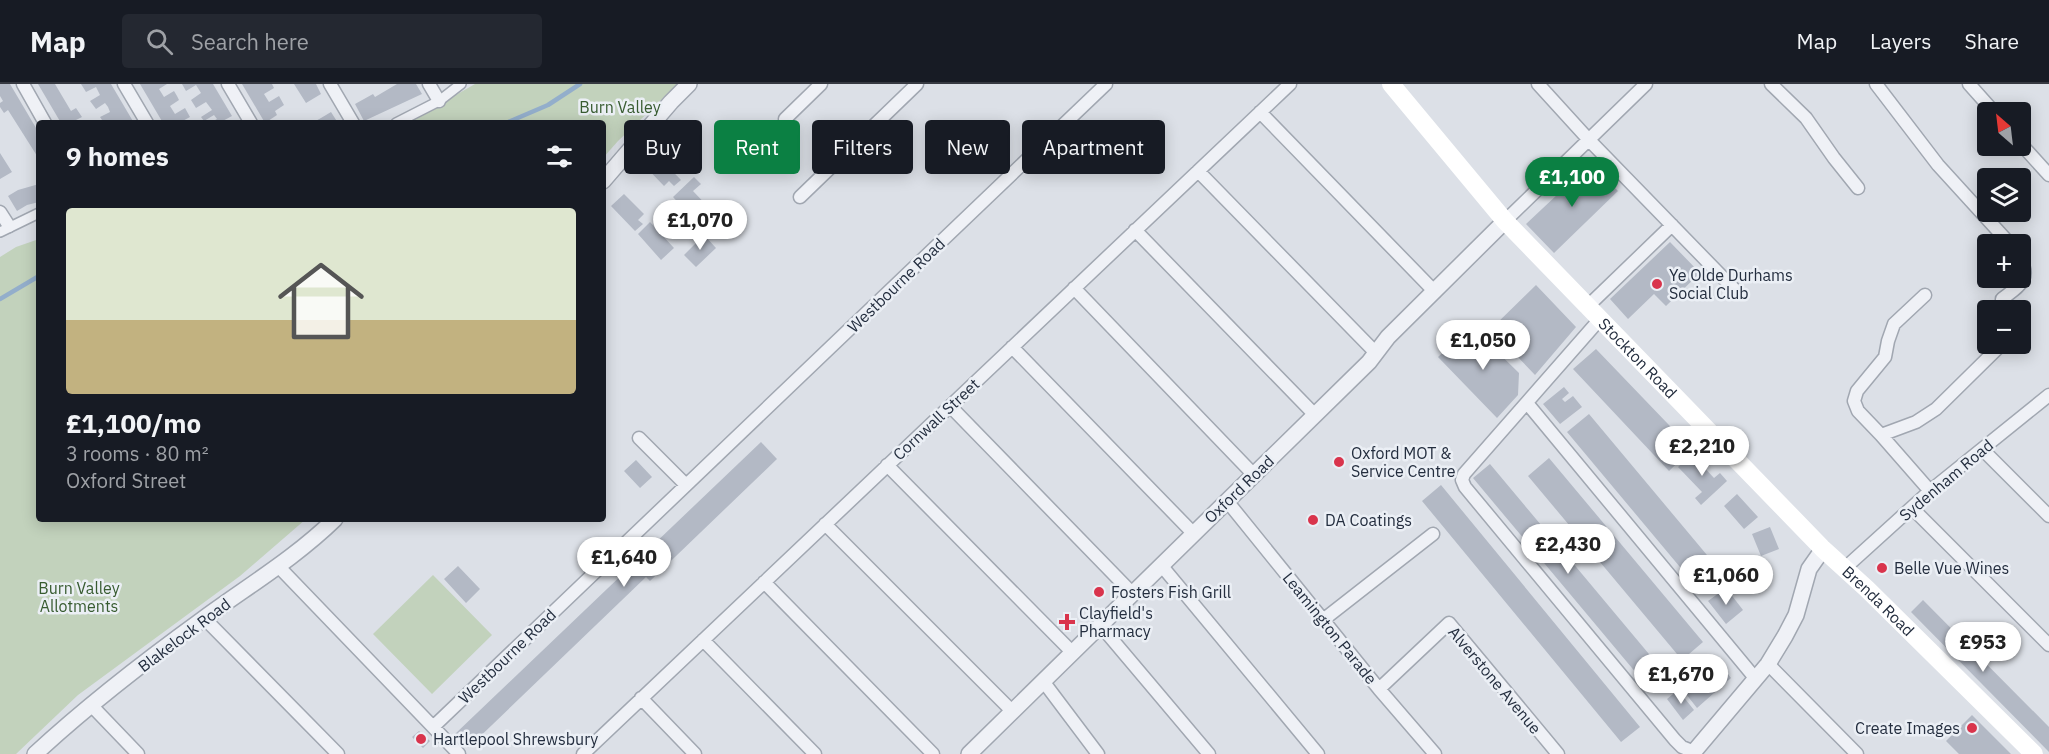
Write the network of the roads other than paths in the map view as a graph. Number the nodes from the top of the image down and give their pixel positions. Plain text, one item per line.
1 (23, 84) edge
2 (124, 84) edge
3 (228, 84) edge
4 (330, 84) edge
5 (429, 84) edge
6 (460, 84) edge
7 (689, 84) edge
8 (821, 84) edge
9 (917, 84) edge
10 (1106, 84) edge
11 (1290, 84) edge
12 (1390, 84) edge
13 (1538, 84) edge
14 (1646, 84) edge
15 (1771, 84) edge
16 (1876, 84) edge
17 (1969, 84) edge
18 (439, 102) junction
19 (1985, 102) edge
20 (1260, 112) junction
21 (785, 119) dead end
22 (43, 120) edge
23 (145, 120) edge
24 (249, 120) edge
25 (351, 120) edge
26 (402, 120) edge
27 (1589, 140) junction
28 (2031, 156) edge
29 (1198, 171) junction
30 (2049, 176) edge
31 (606, 178) edge
32 (1858, 188) dead end
33 (800, 197) dead end
34 (0, 212) edge
35 (36, 214) edge
36 (1505, 220) junction
37 (1672, 225) junction
38 (4, 229) edge
39 (1136, 230) junction
40 (2001, 234) edge
41 (1074, 288) junction
42 (2016, 288) edge
43 (1734, 289) dead end
44 (1434, 292) junction
45 (1925, 295) dead end
46 (2002, 300) edge
47 (1594, 313) junction
48 (1012, 347) junction
49 (1376, 353) junction
50 (1992, 354) edge
51 (2049, 395) edge
52 (1527, 403) junction
53 (950, 406) junction
54 (1315, 415) junction
55 (1881, 435) junction
56 (639, 438) dead end
57 (1982, 449) junction
58 (887, 465) junction
59 (1254, 475) junction
60 (686, 485) junction
61 (1930, 491) junction
62 (1227, 501) junction
63 (1912, 508) junction
64 (2049, 516) edge
65 (332, 522) edge
66 (825, 524) junction
67 (1193, 533) junction
68 (1433, 534) dead end
69 (1824, 549) junction
70 (1161, 565) junction
71 (279, 567) junction
72 (1845, 568) junction
73 (764, 582) junction
74 (1132, 593) junction
75 (204, 618) junction
76 (1323, 620) junction
77 (1100, 625) junction
78 (703, 640) junction
79 (2049, 645) edge
80 (1072, 652) junction
81 (1768, 664) junction
82 (1755, 678) junction
83 (1043, 681) junction
84 (1379, 689) junction
85 (641, 698) junction
86 (91, 705) junction
87 (1012, 711) junction
88 (433, 727) junction
89 (1692, 753) edge
90 (35, 754) edge
91 (138, 754) edge
92 (338, 754) edge
93 (459, 754) edge
94 (582, 754) edge
95 (695, 754) edge
96 (815, 754) edge
97 (933, 754) edge
98 (969, 754) edge
99 (1098, 754) edge
100 (1209, 754) edge
101 (1318, 754) edge
102 (1435, 754) edge
103 (1558, 754) edge
104 (1857, 754) edge
105 (2034, 754) edge

1 - 22 street
2 - 23 street
3 - 24 street
4 - 25 street
5 - 18 street
6 - 18 street
7 - 31 street
8 - 21 street
9 - 33 street
10 - 60 street, Westbourne Road
11 - 20 street, Cornwall Street
12 - 36 main road, Stockton Road
13 - 27 street
14 - 27 street
15 - 32 street
16 - 40 street
17 - 19 street
18 - 26 street
20 - 29 street, Cornwall Street
20 - 44 street
27 - 36 street
27 - 37 street
28 - 30 street
29 - 39 street, Cornwall Street
29 - 49 street
34 - 38 street
35 - 38 street
36 - 44 street, Oxford Road
36 - 47 main road, Stockton Road
37 - 43 street
37 - 47 street
39 - 41 street, Cornwall Street
39 - 54 street
41 - 48 street, Cornwall Street
41 - 59 street
42 - 46 street
44 - 49 street, Oxford Road
45 - 55 street
47 - 52 street
47 - 69 main road, Stockton Road
48 - 53 street, Cornwall Street
48 - 67 street
49 - 54 street, Oxford Road
50 - 55 street
51 - 57 street, Sydenham Road
52 - 82 street
52 - 89 street
53 - 58 street, Cornwall Street
53 - 74 street
54 - 59 street, Oxford Road
55 - 61 street
56 - 60 street
57 - 61 street, Sydenham Road
57 - 64 street
58 - 66 street, Cornwall Street
58 - 80 street
59 - 62 street, Oxford Road
60 - 88 street, Westbourne Road
61 - 63 street, Sydenham Road
62 - 67 street, Oxford Road
62 - 76 street, Leamington Parade
63 - 72 street, Sydenham Road
63 - 79 street
65 - 71 street, Blakelock Road
66 - 73 street, Cornwall Street
66 - 87 street
67 - 70 street, Oxford Road
68 - 76 street
69 - 72 main road, Brenda Road
69 - 81 street
70 - 74 street, Oxford Road
70 - 101 street
71 - 75 street, Blakelock Road
71 - 88 street
72 - 105 main road, Brenda Road
73 - 78 street, Cornwall Street
73 - 97 street
74 - 77 street, Oxford Road
75 - 86 street, Blakelock Road
75 - 92 street
76 - 84 street, Leamington Parade
77 - 80 street, Oxford Road
77 - 100 street
78 - 85 street, Cornwall Street
78 - 96 street
80 - 83 street, Oxford Road
81 - 82 street
81 - 104 street
82 - 89 street
83 - 87 street, Oxford Road
83 - 99 street
84 - 102 street, Leamington Parade
84 - 103 street, Alverstone Avenue
85 - 94 street, Cornwall Street
85 - 95 street
86 - 90 street, Blakelock Road
86 - 91 street
87 - 98 street, Oxford Road
88 - 93 street

